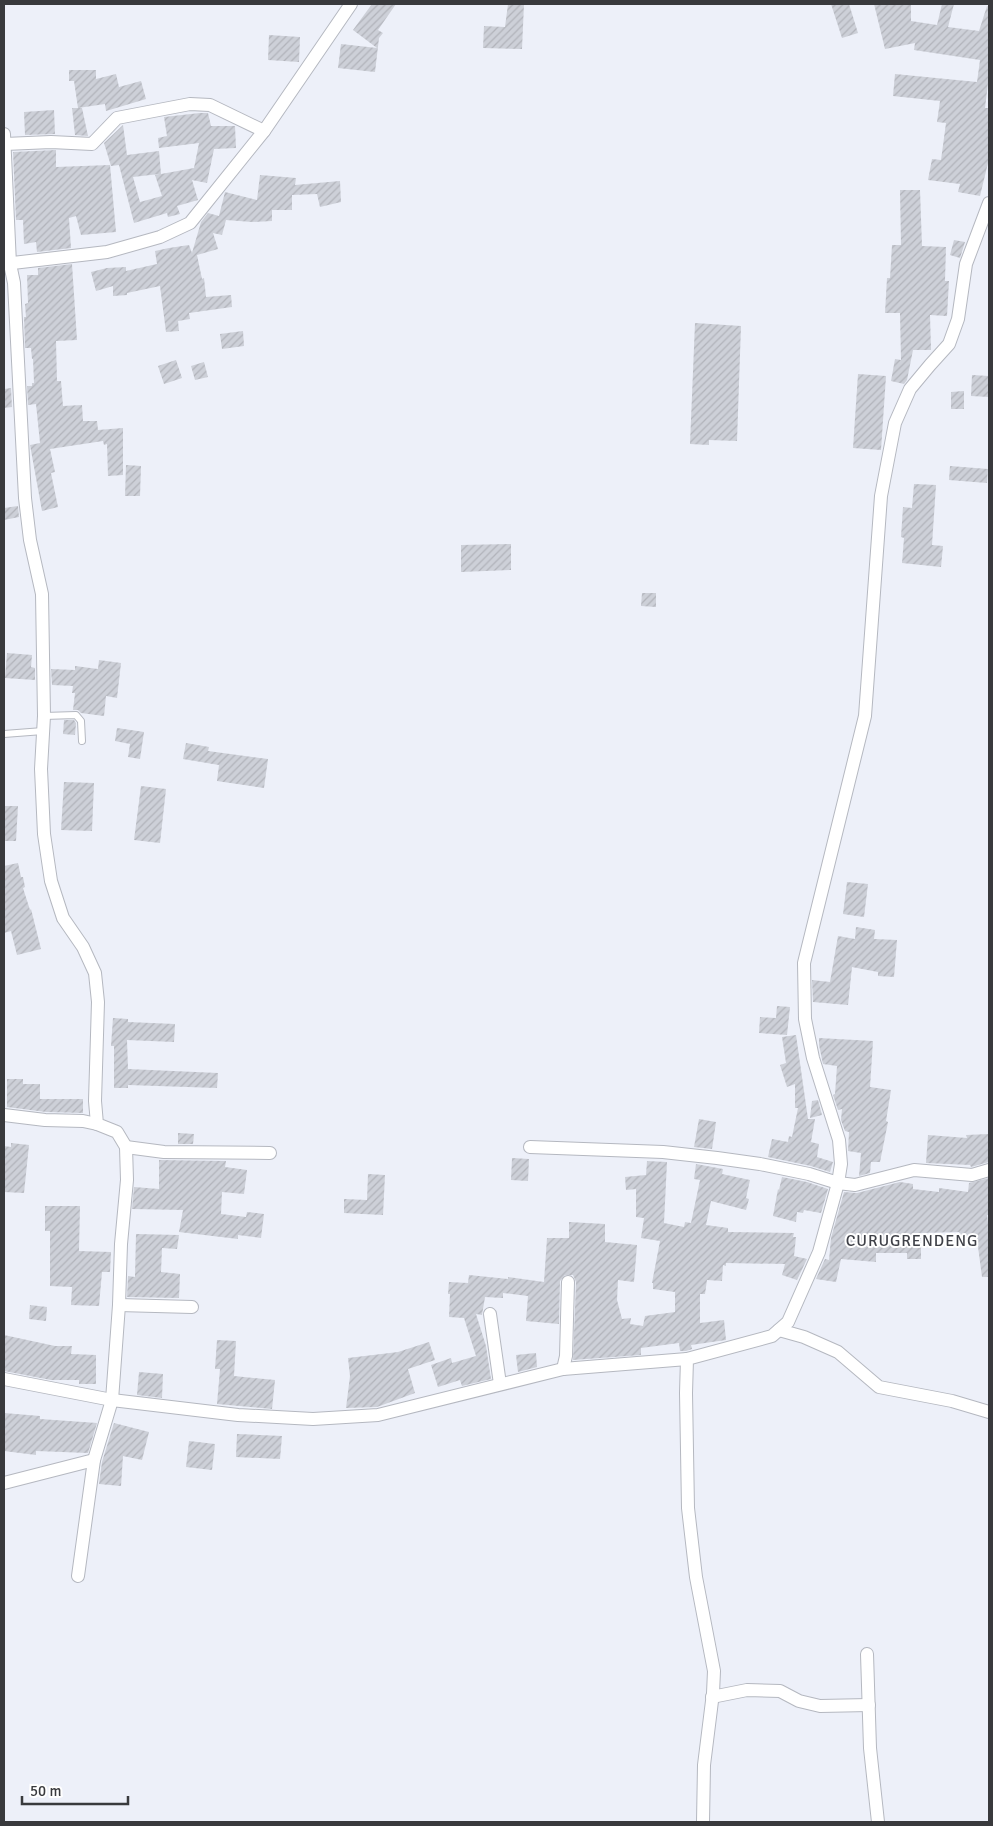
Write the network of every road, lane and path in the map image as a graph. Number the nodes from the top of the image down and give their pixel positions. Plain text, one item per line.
1 (351, 4) edge
2 (264, 131) junction
3 (5, 139) edge
4 (989, 202) edge
5 (7, 264) edge
6 (44, 716) junction
7 (43, 731) junction
8 (4, 734) edge
9 (82, 741) dead end
10 (4, 1115) edge
11 (97, 1124) junction
12 (530, 1147) dead end
13 (126, 1148) junction
14 (270, 1153) dead end
15 (989, 1170) edge
16 (838, 1183) junction
17 (568, 1282) dead end
18 (119, 1305) junction
19 (192, 1307) dead end
20 (490, 1314) dead end
21 (779, 1330) junction
22 (687, 1359) junction
23 (563, 1369) junction
24 (4, 1379) edge
25 (500, 1384) junction
26 (112, 1400) junction
27 (989, 1412) edge
28 (94, 1460) junction
29 (4, 1483) edge
30 (78, 1576) dead end
31 (867, 1654) dead end
32 (712, 1697) junction
33 (869, 1705) junction
34 (702, 1822) edge
35 (878, 1822) edge

1 - 2 street
2 - 3 street
2 - 5 street
3 - 5 street
4 - 16 street
5 - 6 street
6 - 7 street
6 - 9 lane
7 - 8 lane
7 - 11 street
10 - 11 street
11 - 13 street
12 - 16 street
13 - 14 street
13 - 18 street
15 - 16 street
16 - 21 street
17 - 23 street
18 - 19 street
18 - 26 street
20 - 25 street
21 - 22 street
21 - 27 street
22 - 23 street
22 - 32 street
23 - 25 street
24 - 26 street
25 - 26 street
26 - 28 street
28 - 29 street
28 - 30 street
31 - 33 street
32 - 33 street
32 - 34 street
33 - 35 street

